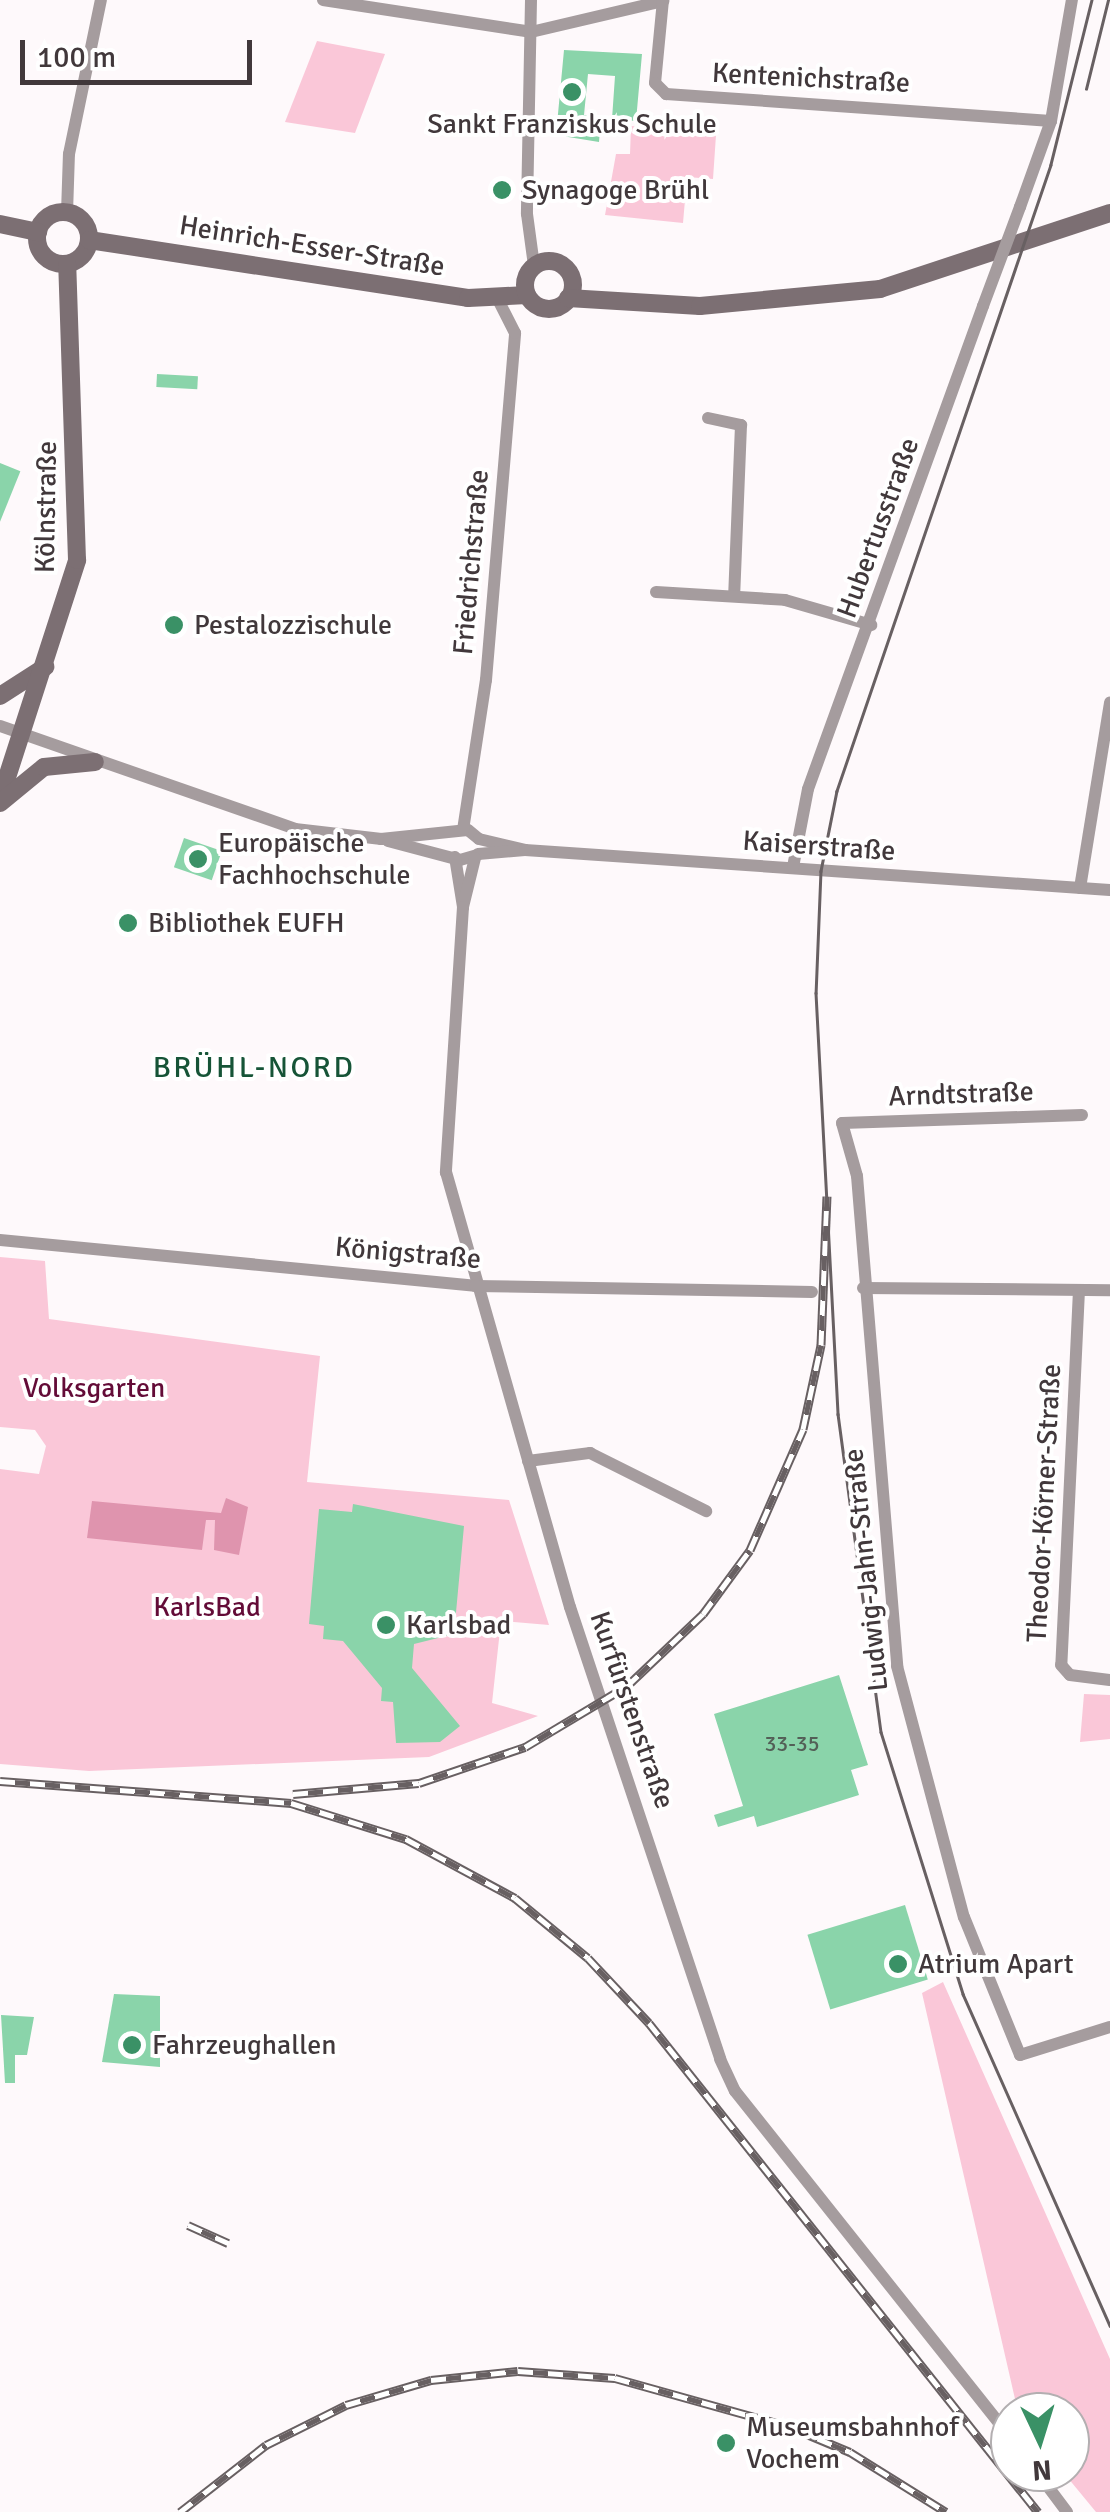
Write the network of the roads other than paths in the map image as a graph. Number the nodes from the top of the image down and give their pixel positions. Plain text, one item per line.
1 (101, 0) edge
2 (323, 0) edge
3 (530, 0) edge
4 (1072, 0) edge
5 (662, 1) edge
6 (531, 32) junction
7 (1051, 121) junction
8 (1110, 212) edge
9 (67, 213) junction
10 (0, 224) edge
11 (38, 232) junction
12 (89, 240) junction
13 (67, 264) junction
14 (534, 266) junction
15 (527, 295) junction
16 (568, 298) junction
17 (498, 299) junction
18 (708, 418) dead end
19 (656, 592) dead end
20 (734, 596) junction
21 (871, 625) junction
22 (45, 667) junction
23 (0, 696) edge
24 (1110, 702) edge
25 (0, 726) edge
26 (23, 735) junction
27 (95, 762) junction
28 (0, 801) edge
29 (458, 832) junction
30 (380, 839) junction
31 (477, 850) junction
32 (453, 855) junction
33 (793, 868) junction
34 (1080, 888) junction
35 (1110, 890) edge
36 (463, 908) junction
37 (1082, 1115) dead end
38 (842, 1122) joint
39 (0, 1240) edge
40 (475, 1286) junction
41 (864, 1288) junction
42 (1079, 1290) junction
43 (1110, 1290) edge
44 (812, 1292) dead end
45 (528, 1460) junction
46 (706, 1510) dead end
47 (1110, 1680) edge
48 (1110, 2027) edge
49 (990, 2412) edge

1 - 9 street
2 - 6 street
3 - 6 street
4 - 7 street, Hubertusstraße
5 - 6 street
5 - 7 street, Kentenichstraße
6 - 14 street
7 - 21 street, Hubertusstraße, bridge
8 - 16 main road
9 - 11 main road
9 - 12 main road
10 - 11 main road
11 - 13 main road
12 - 13 main road
12 - 17 main road, Heinrich-Esser-Straße
13 - 22 main road, Kölnstraße
14 - 15 main road
14 - 16 main road
15 - 16 main road, Heinrich-Esser-Straße
15 - 17 main road, Heinrich-Esser-Straße
17 - 29 street, Friedrichstraße
18 - 20 street
19 - 20 street
20 - 21 street
21 - 33 street, Hubertusstraße
22 - 23 main road
22 - 26 main road, Kölnstraße
24 - 34 street
25 - 26 street
26 - 27 street
26 - 28 main road, Kölnstraße
27 - 28 main road
27 - 30 street
29 - 30 street
29 - 31 street
29 - 32 street, Friedrichstraße
30 - 32 street
31 - 32 street
31 - 33 street, Kaiserstraße
31 - 36 street, Kurfürstenstraße
32 - 36 street, Kurfürstenstraße
33 - 34 street, Kaiserstraße
34 - 35 street, Kaiserstraße
36 - 40 street, Kurfürstenstraße
37 - 38 street, Arndtstraße
38 - 41 street, Ludwig-Jahn-Straße
39 - 40 street, Königstraße
40 - 44 street, Königstraße
40 - 45 street, Kurfürstenstraße
41 - 42 street
41 - 48 street, Ludwig-Jahn-Straße
42 - 43 street
42 - 47 street, Theodor-Körner-Straße
45 - 46 street
45 - 49 street, Kurfürstenstraße

